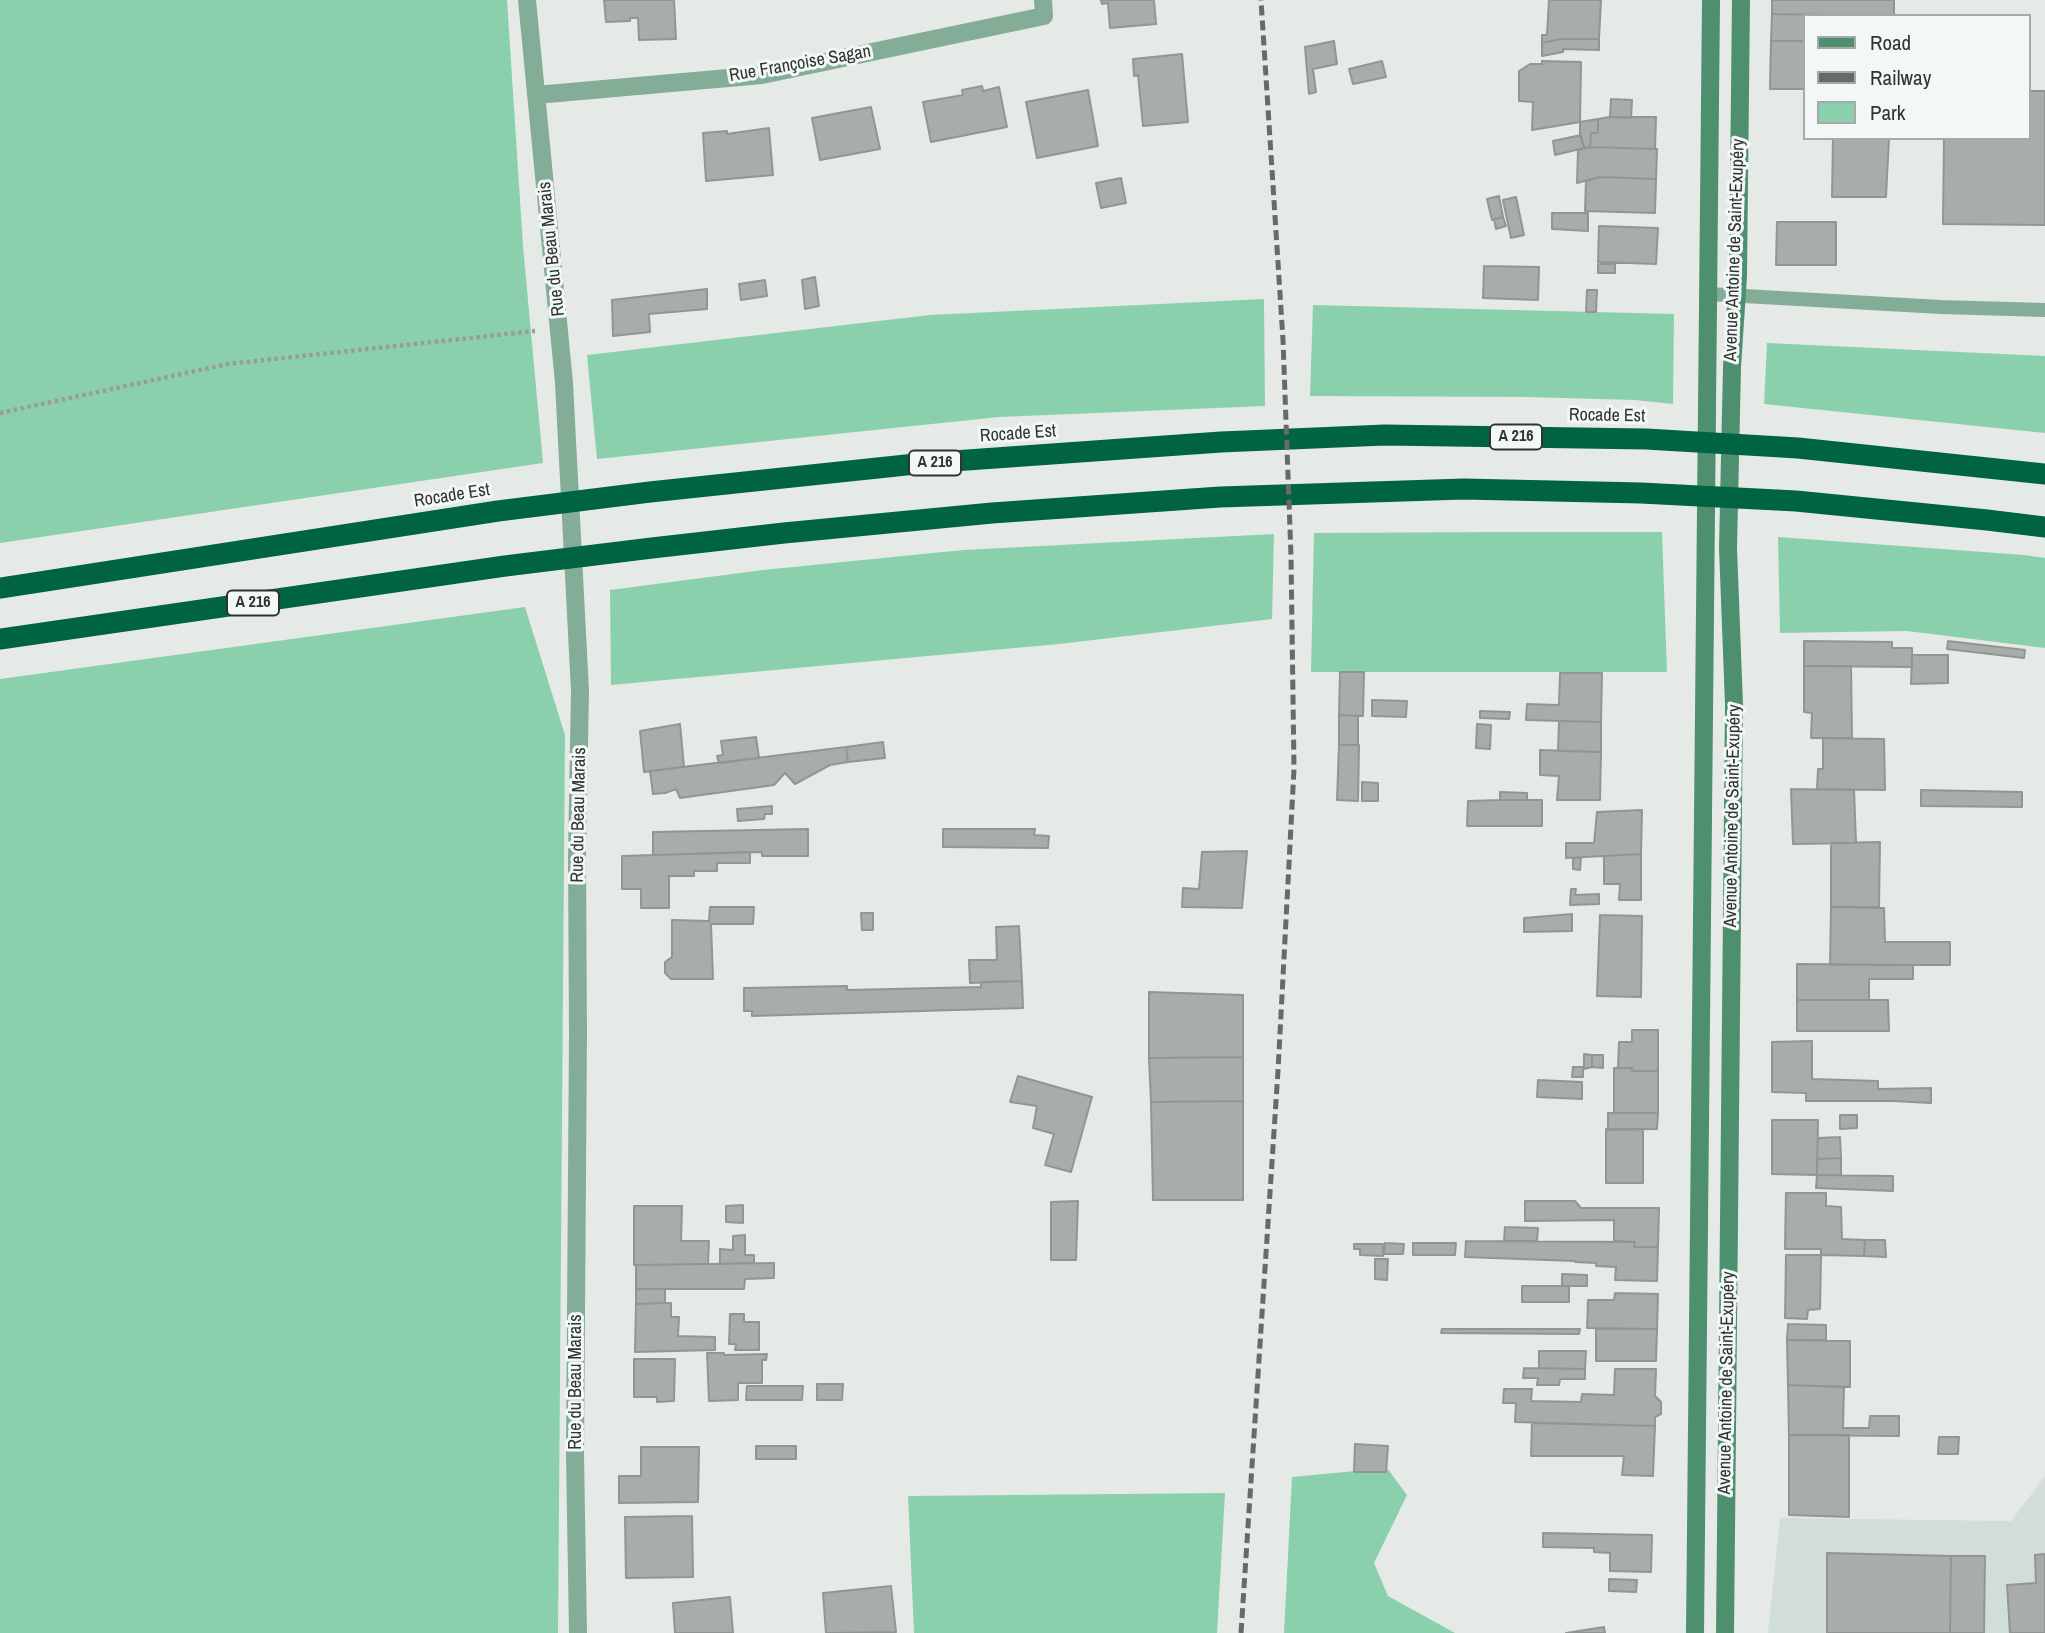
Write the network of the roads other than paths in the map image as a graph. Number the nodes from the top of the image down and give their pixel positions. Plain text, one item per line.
1 (527, 0) edge
2 (1043, 0) edge
3 (1712, 0) edge
4 (1741, 0) edge
5 (536, 95) junction
6 (1708, 294) junction
7 (1736, 295) junction
8 (2045, 310) edge
9 (2045, 474) edge
10 (2045, 527) edge
11 (0, 588) edge
12 (0, 639) edge
13 (578, 1633) edge
14 (1695, 1633) edge
15 (1725, 1633) edge

1 - 5 street, Rue du Beau Marais
2 - 5 street, Rue Françoise Sagan
3 - 6 main road, Avenue Antoine de Saint-Exupéry
4 - 7 main road, Avenue Antoine de Saint-Exupéry
5 - 13 street, Rue du Beau Marais
6 - 7 lane
6 - 14 main road, Avenue Antoine de Saint-Exupéry
7 - 8 lane
7 - 15 main road, Avenue Antoine de Saint-Exupéry
9 - 11 highway, Rocade Est / A 216
10 - 12 highway, A 216

